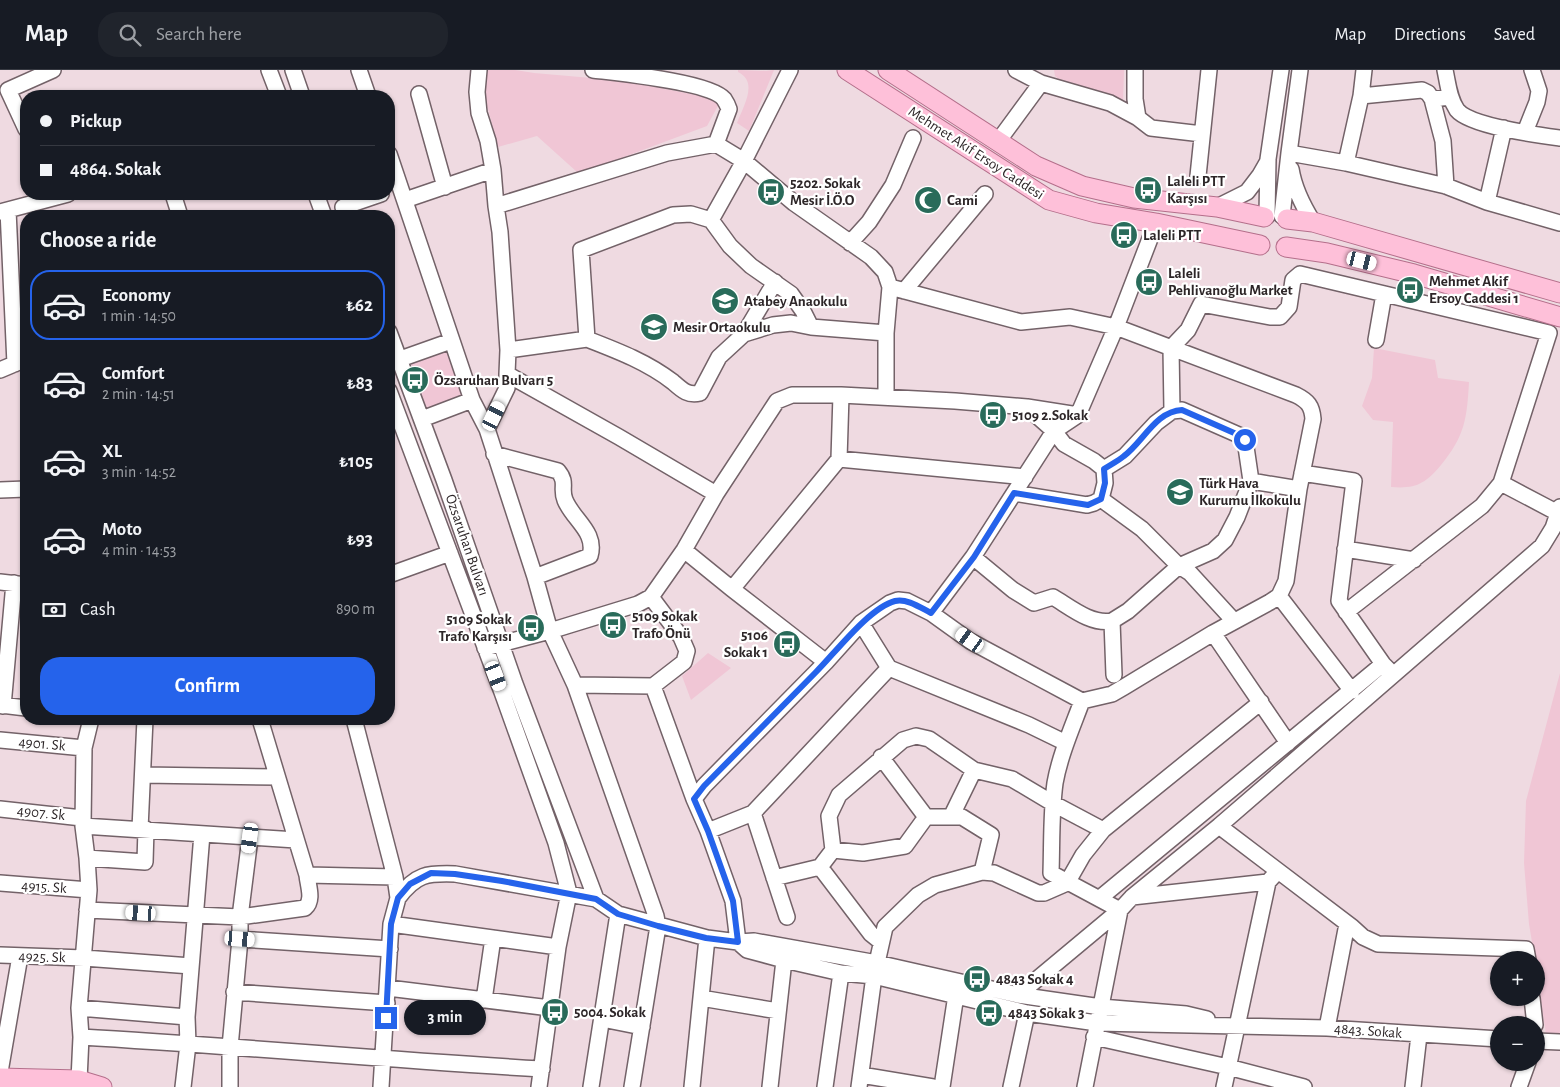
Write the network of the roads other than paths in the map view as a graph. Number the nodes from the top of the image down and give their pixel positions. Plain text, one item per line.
1 (53, 70) edge
2 (269, 70) edge
3 (293, 70) edge
4 (359, 70) edge
5 (479, 70) edge
6 (593, 70) edge
7 (790, 70) edge
8 (847, 70) edge
9 (888, 70) edge
10 (1016, 70) edge
11 (1135, 70) edge
12 (1209, 70) edge
13 (1281, 70) edge
14 (1300, 70) edge
15 (1364, 70) edge
16 (1445, 70) edge
17 (1532, 70) edge
18 (1044, 79) edge
19 (277, 90) edge
20 (300, 90) edge
21 (366, 90) edge
22 (419, 94) dead end
23 (1360, 96) junction
24 (1450, 97) junction
25 (1432, 99) junction
26 (20, 116) edge
27 (1138, 118) junction
28 (1504, 128) junction
29 (1524, 132) junction
30 (1202, 134) junction
31 (914, 138) dead end
32 (1560, 138) edge
33 (1000, 141) junction
34 (716, 144) junction
35 (1289, 153) junction
36 (1268, 159) junction
37 (744, 162) junction
38 (1346, 163) junction
39 (493, 170) junction
40 (1198, 176) dead end
41 (395, 180) edge
42 (1446, 186) junction
43 (445, 187) junction
44 (398, 193) edge
45 (985, 194) dead end
46 (43, 200) edge
47 (362, 200) edge
48 (1487, 202) junction
49 (343, 206) edge
50 (496, 206) junction
51 (1217, 207) junction
52 (4, 211) edge
53 (1275, 217) junction
54 (711, 220) junction
55 (1313, 222) junction
56 (1156, 223) junction
57 (1560, 223) edge
58 (850, 243) junction
59 (1260, 244) junction
60 (1286, 247) junction
61 (775, 282) junction
62 (897, 289) junction
63 (1560, 293) edge
64 (1384, 294) junction
65 (20, 304) edge
66 (1560, 318) edge
67 (1116, 326) junction
68 (811, 327) junction
69 (886, 332) junction
70 (744, 334) junction
71 (588, 339) junction
72 (1376, 340) dead end
73 (451, 341) junction
74 (1171, 348) junction
75 (508, 350) junction
76 (395, 361) edge
77 (20, 363) edge
78 (395, 363) edge
79 (0, 370) edge
80 (507, 374) junction
81 (841, 394) junction
82 (886, 397) junction
83 (472, 400) junction
84 (395, 407) edge
85 (1027, 407) junction
86 (1172, 410) junction
87 (1078, 415) junction
88 (422, 419) junction
89 (487, 429) junction
90 (1054, 431) junction
91 (494, 454) junction
92 (839, 459) junction
93 (1104, 469) junction
94 (1302, 473) junction
95 (1025, 476) junction
96 (1251, 482) junction
97 (1501, 483) junction
98 (20, 489) edge
99 (1299, 489) junction
100 (0, 490) edge
101 (1014, 493) junction
102 (716, 494) junction
103 (1101, 499) junction
104 (1559, 510) edge
105 (1345, 549) junction
106 (684, 550) junction
107 (450, 553) junction
108 (974, 557) junction
109 (1414, 560) junction
110 (1179, 566) junction
111 (395, 573) edge
112 (535, 577) junction
113 (13, 583) edge
114 (732, 590) junction
115 (1279, 596) junction
116 (651, 597) junction
117 (1346, 612) junction
118 (931, 613) junction
119 (1112, 621) junction
120 (1234, 621) junction
121 (861, 623) junction
122 (550, 631) junction
123 (1213, 633) junction
124 (501, 644) junction
125 (485, 648) junction
126 (826, 662) junction
127 (889, 668) junction
128 (1388, 669) junction
129 (1114, 675) dead end
130 (574, 685) junction
131 (653, 686) junction
132 (1352, 691) junction
133 (1082, 701) junction
134 (1261, 702) junction
135 (1, 705) edge
136 (20, 707) edge
137 (90, 725) edge
138 (145, 725) edge
139 (262, 725) edge
140 (356, 725) edge
141 (0, 740) edge
142 (1066, 743) junction
143 (1288, 743) junction
144 (84, 748) junction
145 (881, 757) junction
146 (974, 770) junction
147 (143, 775) junction
148 (278, 778) junction
149 (694, 799) junction
150 (1054, 804) junction
151 (0, 809) edge
152 (753, 813) junction
153 (926, 817) junction
154 (951, 817) junction
155 (82, 822) junction
156 (1219, 826) junction
157 (143, 829) junction
158 (1103, 830) junction
159 (708, 831) junction
160 (202, 834) junction
161 (250, 838) junction
162 (296, 840) junction
163 (833, 850) junction
164 (87, 858) junction
165 (820, 867) junction
166 (982, 872) junction
167 (307, 875) junction
168 (395, 877) junction
169 (1273, 877) junction
170 (774, 878) junction
171 (0, 883) edge
172 (1067, 883) junction
173 (88, 890) junction
174 (570, 893) junction
175 (1132, 897) junction
176 (398, 898) junction
177 (1100, 898) junction
178 (596, 899) junction
179 (87, 910) junction
180 (1120, 910) junction
181 (618, 914) junction
182 (195, 916) junction
183 (240, 917) junction
184 (788, 917) dead end
185 (391, 924) junction
186 (1348, 924) junction
187 (658, 926) junction
188 (493, 938) junction
189 (706, 938) junction
190 (240, 939) junction
191 (738, 942) junction
192 (881, 942) junction
193 (558, 947) junction
194 (390, 949) junction
195 (1526, 951) edge
196 (0, 955) edge
197 (20, 956) junction
198 (84, 958) junction
199 (784, 960) junction
200 (191, 966) junction
201 (875, 970) junction
202 (841, 973) junction
203 (234, 992) junction
204 (956, 995) junction
205 (1018, 995) junction
206 (387, 996) junction
207 (701, 998) junction
208 (484, 1000) junction
209 (1101, 1006) junction
210 (80, 1008) junction
211 (550, 1008) junction
212 (778, 1011) junction
213 (1027, 1013) junction
214 (187, 1017) junction
215 (602, 1019) junction
216 (642, 1027) junction
217 (1238, 1027) junction
218 (1327, 1028) junction
219 (1096, 1030) junction
220 (1419, 1035) junction
221 (81, 1037) junction
222 (1490, 1039) edge
223 (1545, 1041) edge
224 (1560, 1042) edge
225 (188, 1044) junction
226 (230, 1047) junction
227 (383, 1060) junction
228 (1228, 1067) junction
229 (542, 1069) junction
230 (1525, 1071) edge
231 (0, 1072) edge
232 (0, 1078) edge
233 (79, 1080) junction
234 (860, 1081) edge
235 (1418, 1086) edge
236 (2, 1087) edge
237 (9, 1087) edge
238 (102, 1087) edge
239 (183, 1087) edge
240 (230, 1087) edge
241 (382, 1087) edge
242 (539, 1087) edge
243 (591, 1087) edge
244 (632, 1087) edge
245 (692, 1087) edge
246 (770, 1087) edge
247 (824, 1087) edge
248 (933, 1087) edge
249 (942, 1087) edge
250 (1011, 1087) edge
251 (1085, 1087) edge
252 (1224, 1087) edge
253 (1304, 1087) edge
254 (1519, 1087) edge

1 - 26 street
2 - 19 street
3 - 20 street
4 - 21 street
5 - 39 street
6 - 34 street
7 - 37 street
8 - 56 main road, Mehmet Akif Ersoy Caddesi
9 - 33 main road, Mehmet Akif Ersoy Caddesi
10 - 18 street
11 - 27 street
12 - 30 street
13 - 36 street
14 - 35 street
15 - 23 street
16 - 24 street
17 - 29 street
18 - 27 street
18 - 33 street
22 - 43 street
23 - 25 street
23 - 38 street
24 - 25 street
24 - 28 street
25 - 42 street
27 - 30 street
28 - 29 street
28 - 48 street
29 - 32 street
30 - 40 street
31 - 58 street
33 - 51 main road, Mehmet Akif Ersoy Caddesi
34 - 37 street
34 - 50 street
35 - 38 street
35 - 53 street
35 - 55 street
36 - 51 street
36 - 53 street
37 - 54 street
37 - 58 street
38 - 42 street
39 - 43 street
39 - 50 street
41 - 44 street
42 - 48 street
43 - 44 street
44 - 73 street
45 - 62 street
46 - 52 street
47 - 49 street
48 - 57 street
50 - 75 street
51 - 53 main road, Mehmet Akif Ersoy Caddesi
52 - 65 street
53 - 55 main road, Mehmet Akif Ersoy Caddesi
53 - 59 main road
53 - 60 main road
54 - 61 street
54 - 71 street
55 - 63 main road, Mehmet Akif Ersoy Caddesi
56 - 59 main road, Mehmet Akif Ersoy Caddesi
56 - 67 street
58 - 62 street
59 - 60 main road
60 - 66 main road
61 - 68 street
61 - 70 street
62 - 67 street
62 - 69 street
64 - 72 street
64 - 74 street
64 - 97 street
67 - 74 street
67 - 87 street
68 - 69 street
68 - 70 street
69 - 82 street
70 - 71 street
71 - 75 street
73 - 76 street
73 - 83 street
74 - 86 street
74 - 94 street
75 - 80 street
77 - 79 street
78 - 88 street, Özsaruhan Bulvarı
80 - 89 street
80 - 102 street
81 - 82 street
81 - 92 street
81 - 102 street
82 - 85 street
83 - 88 street
83 - 89 street
84 - 107 street, Özsaruhan Bulvarı
85 - 87 street
85 - 90 street
86 - 93 street
86 - 96 street
87 - 90 street
88 - 124 street, Özsaruhan Bulvarı
89 - 91 street
90 - 93 street
90 - 95 street
91 - 112 street
91 - 112 street
92 - 95 street
92 - 114 street
93 - 103 street
94 - 99 street
94 - 105 street
95 - 101 street
96 - 99 street
96 - 110 street
97 - 104 street
97 - 109 street
98 - 100 street
99 - 115 street
101 - 103 street
101 - 108 street
102 - 106 street
103 - 110 street
104 - 128 street
105 - 109 street
105 - 117 street
106 - 114 street
106 - 116 street
107 - 111 street
107 - 125 street, Özsaruhan Bulvarı
108 - 118 street
108 - 119 street
109 - 117 street
110 - 119 street
110 - 120 street
112 - 122 street
113 - 135 street
114 - 126 street
115 - 120 street
115 - 132 street
116 - 122 street
116 - 131 street
117 - 128 street
118 - 121 street
118 - 133 street
119 - 129 street
120 - 123 street
121 - 126 street
121 - 127 street
122 - 124 street
122 - 130 street
123 - 133 street
123 - 134 street
124 - 125 street
124 - 178 street, Özsaruhan Bulvarı
125 - 174 street, Özsaruhan Bulvarı
126 - 149 street
127 - 142 street
127 - 152 street
128 - 132 street
128 - 156 street
130 - 131 street
130 - 187 street
131 - 149 street
132 - 143 street
133 - 142 street
134 - 143 street
134 - 158 street
135 - 136 street
137 - 144 street
138 - 147 street
139 - 148 street
140 - 168 street
141 - 144 street, 4901. Sk
142 - 150 street
143 - 177 street
144 - 155 street
145 - 146 street
145 - 153 street
145 - 163 street
146 - 150 street
146 - 154 street
147 - 148 street
147 - 157 street
148 - 162 street
149 - 159 street
150 - 158 street
150 - 172 street
151 - 155 street, 4907. Sk
152 - 159 street
152 - 170 street
153 - 154 street
153 - 163 street
154 - 166 street
155 - 157 street, 4907. Sk
155 - 164 street
156 - 169 street
156 - 175 street
157 - 160 street, 4907. Sk
157 - 164 street
158 - 172 street
159 - 191 street
160 - 161 street, 4907. Sk
160 - 182 street
161 - 162 street, 4907. Sk
161 - 183 street
162 - 167 street
163 - 165 street
164 - 173 street
165 - 170 street
165 - 192 street
166 - 172 street
166 - 192 street
167 - 168 street
167 - 183 street
168 - 176 street
169 - 175 street
169 - 186 street
169 - 217 street
170 - 184 street
171 - 173 street, 4915. Sk
172 - 177 street
173 - 179 street
174 - 176 street
174 - 178 street
174 - 193 street
175 - 180 street
176 - 185 street
177 - 180 street
178 - 181 street
179 - 182 street
179 - 198 street
180 - 205 street
180 - 209 street
181 - 187 street
181 - 215 street
182 - 183 street
182 - 200 street
183 - 190 street
185 - 188 street
185 - 194 street
186 - 195 street
186 - 218 street
187 - 189 street
187 - 216 street
188 - 193 street
188 - 208 street
189 - 191 street
189 - 207 street
190 - 194 street
190 - 203 street
191 - 199 street
191 - 201 street
192 - 201 street
193 - 211 street
194 - 206 street
196 - 197 street, 4925. Sk
197 - 198 street, 4925. Sk
197 - 231 street
198 - 200 street, 4925. Sk
198 - 210 street
199 - 202 street
199 - 212 street
200 - 214 street
201 - 202 street
201 - 204 street
201 - 205 street
201 - 234 street
202 - 247 street
203 - 206 street
203 - 226 street
204 - 213 street
204 - 249 street
205 - 209 street
206 - 208 street
206 - 227 street
207 - 212 street
207 - 245 street
208 - 211 street
209 - 217 street
209 - 219 street
210 - 214 street
210 - 221 street
211 - 229 street
212 - 246 street
213 - 219 street
213 - 250 street
214 - 225 street
215 - 216 street
215 - 243 street
216 - 244 street
217 - 218 street, 4843. Sokak
217 - 219 street
217 - 228 street
218 - 220 street, 4843. Sokak
219 - 228 street
219 - 251 street
220 - 222 street, 4843. Sokak
220 - 235 street
221 - 225 street
221 - 233 street
223 - 224 street
225 - 226 street
225 - 239 street
226 - 227 street
226 - 240 street
227 - 229 street
227 - 241 street
228 - 252 street
228 - 253 street
229 - 242 street
230 - 254 street
232 - 233 main road
233 - 238 main road
234 - 248 street
236 - 237 main road

